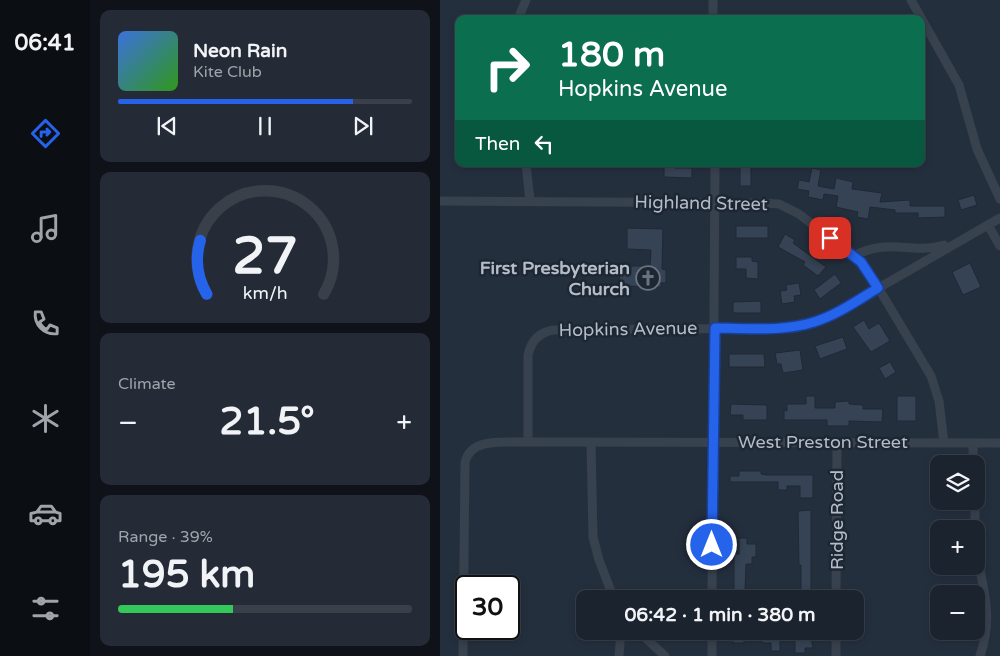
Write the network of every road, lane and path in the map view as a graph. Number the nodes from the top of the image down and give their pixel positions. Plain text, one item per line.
1 (526, 0) edge
2 (713, 0) edge
3 (911, 0) edge
4 (520, 15) edge
5 (713, 15) edge
6 (919, 15) edge
7 (925, 25) edge
8 (526, 167) edge
9 (715, 167) edge
10 (1000, 199) edge
11 (530, 200) junction
12 (440, 201) edge
13 (716, 202) junction
14 (1000, 218) edge
15 (988, 224) junction
16 (956, 241) junction
17 (1000, 246) edge
18 (854, 256) junction
19 (878, 288) junction
20 (715, 328) junction
21 (528, 442) junction
22 (591, 442) junction
23 (713, 442) junction
24 (837, 442) junction
25 (944, 442) junction
26 (973, 443) junction
27 (1000, 443) edge
28 (973, 455) edge
29 (981, 575) edge
30 (611, 590) edge
31 (712, 590) edge
32 (836, 590) edge
33 (620, 640) edge
34 (648, 640) edge
35 (712, 640) edge
36 (836, 640) edge
37 (463, 656) edge
38 (619, 656) edge
39 (665, 656) edge
40 (712, 656) edge
41 (836, 656) edge
42 (980, 656) edge

1 - 4 street
2 - 5 street
3 - 6 street
7 - 10 street
8 - 11 street
9 - 13 street
11 - 12 street, Highland Street
11 - 13 street, Highland Street
13 - 18 street, Highland Street
13 - 20 street
14 - 15 street, Hopkins Avenue
15 - 16 street, Hopkins Avenue
15 - 17 street
16 - 18 street, Hopkins Avenue
16 - 19 street, Hopkins Avenue
18 - 19 street, Highland Street
19 - 20 street, Hopkins Avenue
19 - 25 street, Highland Street
20 - 21 street, Hopkins Avenue
20 - 23 street
21 - 22 street, West Preston Street
21 - 37 street, West Preston Street
22 - 23 street, West Preston Street
22 - 30 street
23 - 24 street, West Preston Street
23 - 31 street
24 - 25 street, West Preston Street
24 - 32 street, Ridge Road
25 - 26 street, West Preston Street
26 - 27 street, West Preston Street
26 - 28 street
29 - 42 street
33 - 38 street
34 - 39 street
35 - 40 street
36 - 41 street

